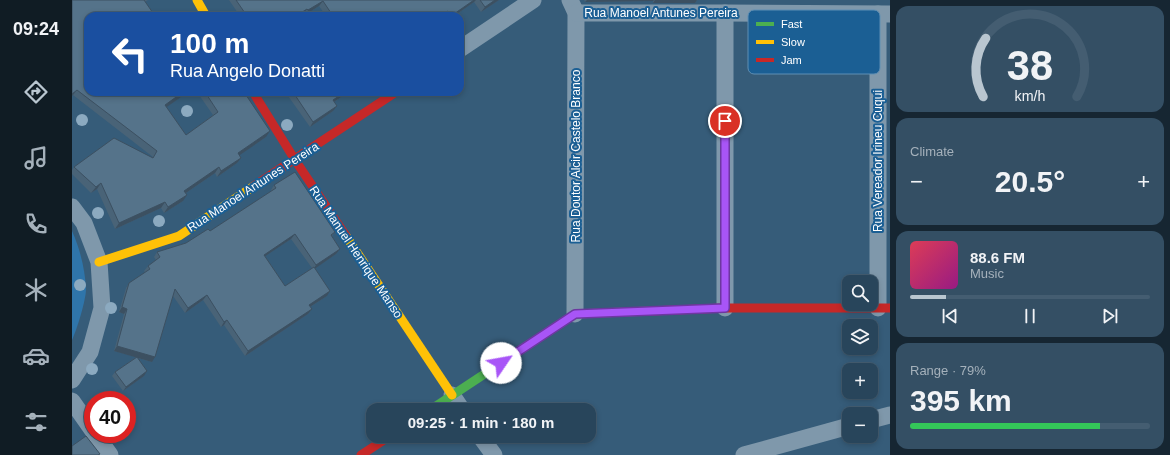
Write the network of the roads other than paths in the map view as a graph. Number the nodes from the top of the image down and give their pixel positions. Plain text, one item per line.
1 (197, 0) edge
2 (534, 0) edge
3 (573, 7) edge
4 (204, 12) edge
5 (725, 13) junction
6 (748, 13) edge
7 (884, 14) edge
8 (464, 46) edge
9 (255, 96) edge
10 (390, 96) edge
11 (295, 160) junction
12 (72, 207) edge
13 (99, 262) junction
14 (725, 308) junction
15 (884, 308) edge
16 (575, 314) junction
17 (72, 380) edge
18 (452, 395) junction
19 (72, 401) edge
20 (440, 403) edge
21 (457, 403) edge
22 (890, 414) edge
23 (84, 418) edge
24 (878, 418) edge
25 (842, 428) edge
26 (102, 443) edge
27 (379, 443) edge
28 (485, 443) edge
29 (110, 455) edge
30 (361, 455) edge
31 (494, 455) edge
32 (744, 455) edge

1 - 4 street
2 - 8 street
3 - 5 street, Rua Manoel Antunes Pereira
3 - 16 street, Rua Doutor Alcir Castelo Branco
5 - 6 street, Rua Manoel Antunes Pereira
5 - 14 street
7 - 15 street, Rua Vereador Irineu Cuqui
9 - 11 street, Rua Manuel Henrique Manso
10 - 11 street, Rua Manoel Antunes Pereira
11 - 13 street, Rua Manoel Antunes Pereira
11 - 18 street, Rua Manuel Henrique Manso
12 - 13 street
13 - 17 street
14 - 15 street
14 - 16 street
16 - 18 street
18 - 20 street
18 - 21 street, Rua Manuel Henrique Manso
19 - 23 street
22 - 24 street
25 - 32 street
26 - 29 street
27 - 30 street
28 - 31 street

